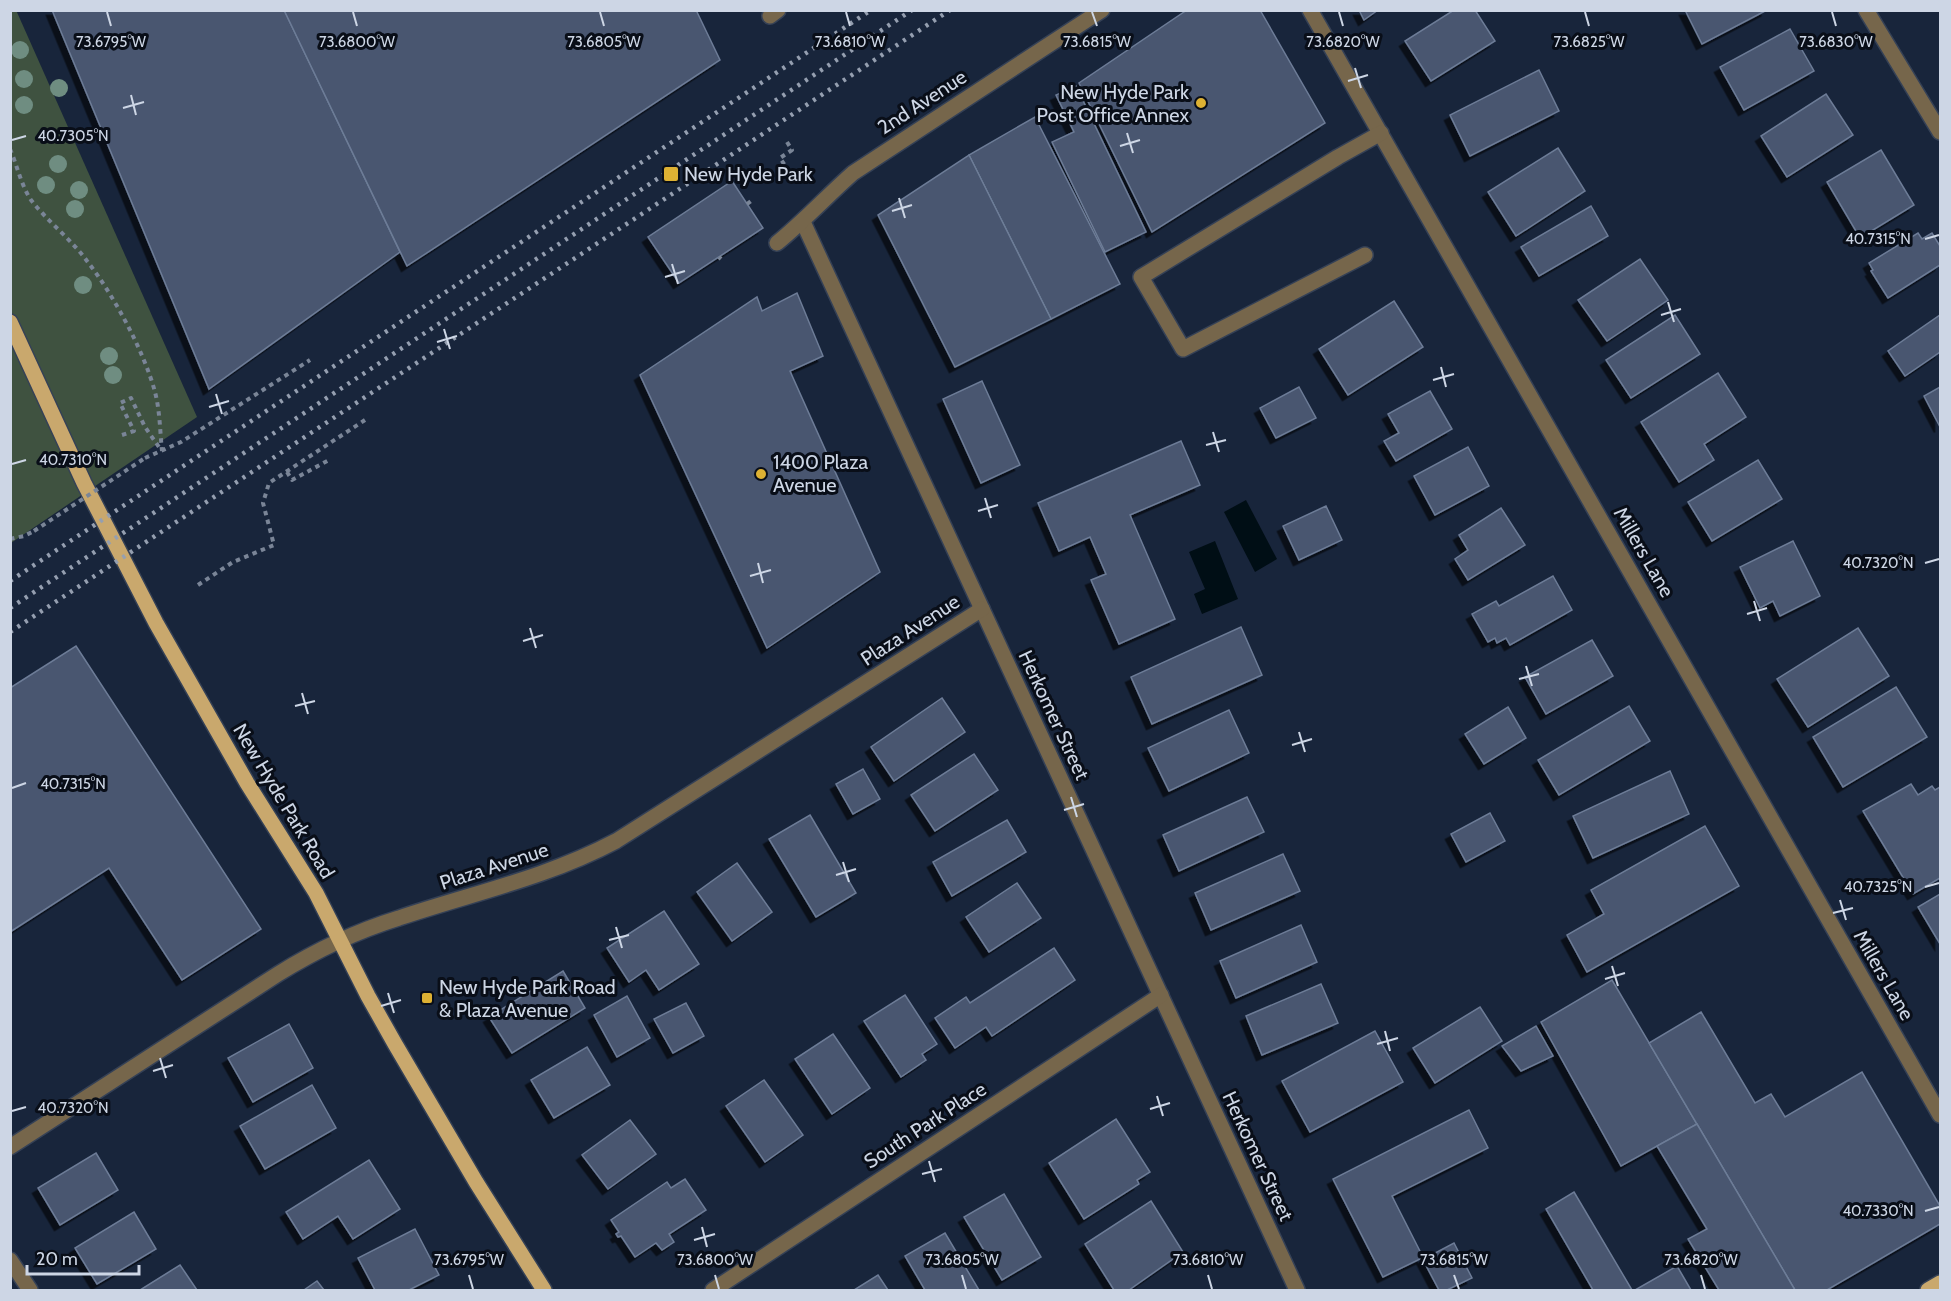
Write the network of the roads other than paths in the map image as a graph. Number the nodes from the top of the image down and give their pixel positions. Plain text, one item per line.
1 (1102, 10) edge
2 (1310, 10) edge
3 (1866, 10) edge
4 (1941, 132) edge
5 (1380, 134) junction
6 (803, 222) junction
7 (777, 243) dead end
8 (1365, 255) dead end
9 (10, 322) edge
10 (982, 609) junction
11 (341, 941) junction
12 (1161, 995) junction
13 (1941, 1115) edge
14 (10, 1147) edge
15 (10, 1260) edge
16 (1941, 1283) edge
17 (30, 1290) edge
18 (544, 1290) edge
19 (713, 1290) edge
20 (1297, 1290) edge
21 (1928, 1290) edge

1 - 6 street, 2nd Avenue
2 - 5 street, Millers Lane
3 - 4 street
5 - 8 street
5 - 13 street, Millers Lane
6 - 7 street, 2nd Avenue
6 - 10 street, Herkomer Street
9 - 11 main road, New Hyde Park Road
10 - 11 street, Plaza Avenue
10 - 12 street, Herkomer Street
11 - 14 street, Plaza Avenue
11 - 18 main road, New Hyde Park Road
12 - 19 street, South Park Place
12 - 20 street, Herkomer Street
15 - 17 street
16 - 21 main road

